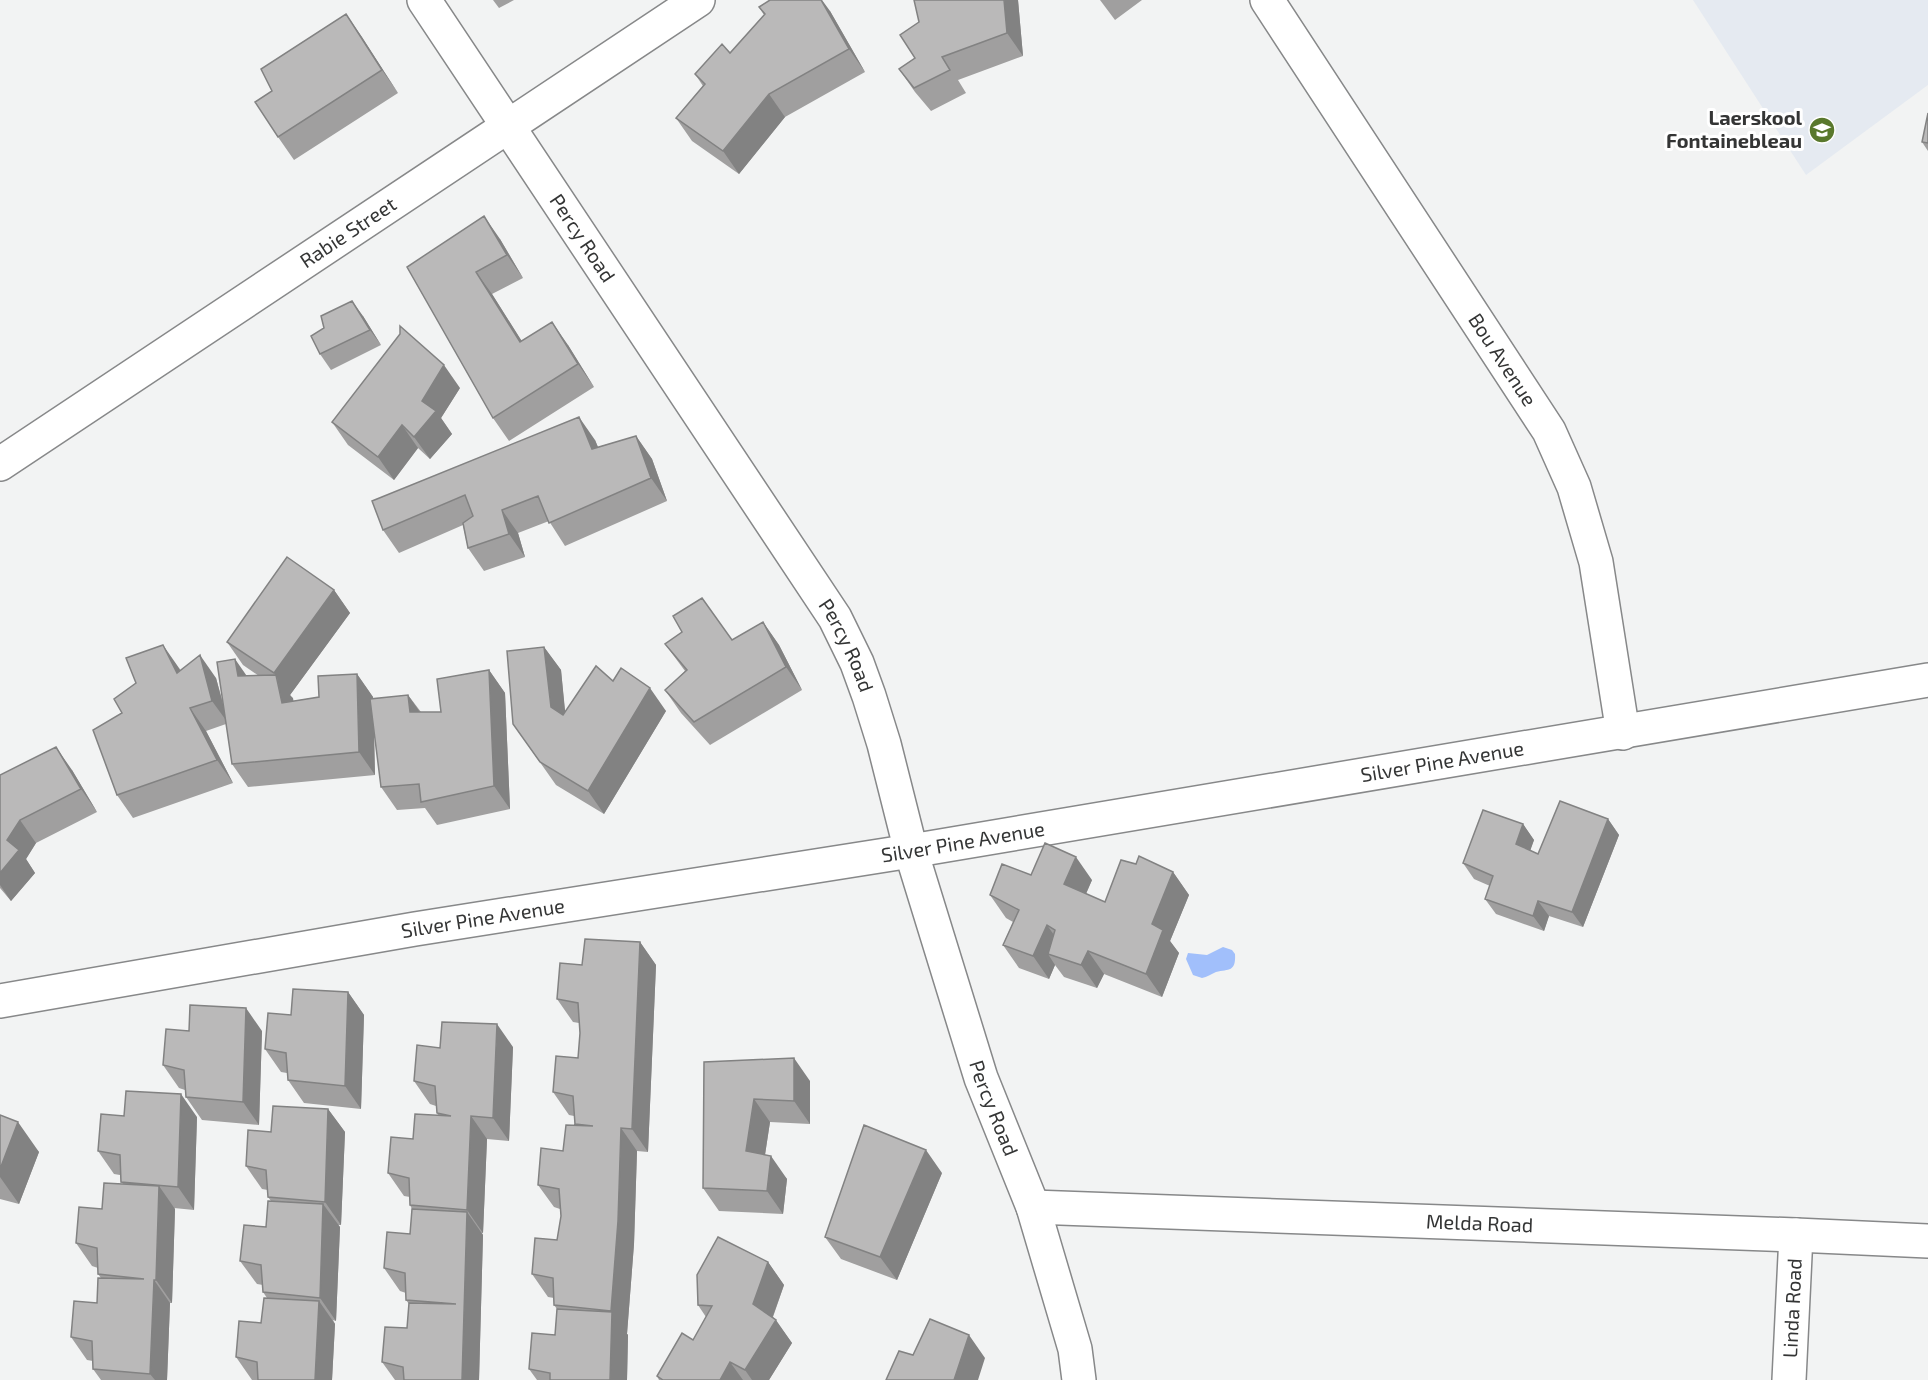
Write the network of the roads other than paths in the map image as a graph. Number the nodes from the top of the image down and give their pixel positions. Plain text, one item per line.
1 (424, 0) edge
2 (698, 0) edge
3 (1267, 0) edge
4 (508, 127) junction
5 (0, 464) edge
6 (1928, 680) edge
7 (1623, 733) junction
8 (911, 851) junction
9 (0, 1001) edge
10 (1033, 1207) junction
11 (1796, 1235) junction
12 (1928, 1241) edge
13 (1079, 1380) edge
14 (1789, 1380) edge

1 - 4 street, Percy Road
2 - 4 street, Rabie Street
3 - 7 street, Bou Avenue
4 - 5 street, Rabie Street
4 - 8 street, Percy Road
6 - 7 street, Silver Pine Avenue
7 - 8 street, Silver Pine Avenue
8 - 9 street, Silver Pine Avenue
8 - 10 street, Percy Road
10 - 11 street, Melda Road
10 - 13 street, Percy Road
11 - 12 street, Melda Road
11 - 14 street, Linda Road

